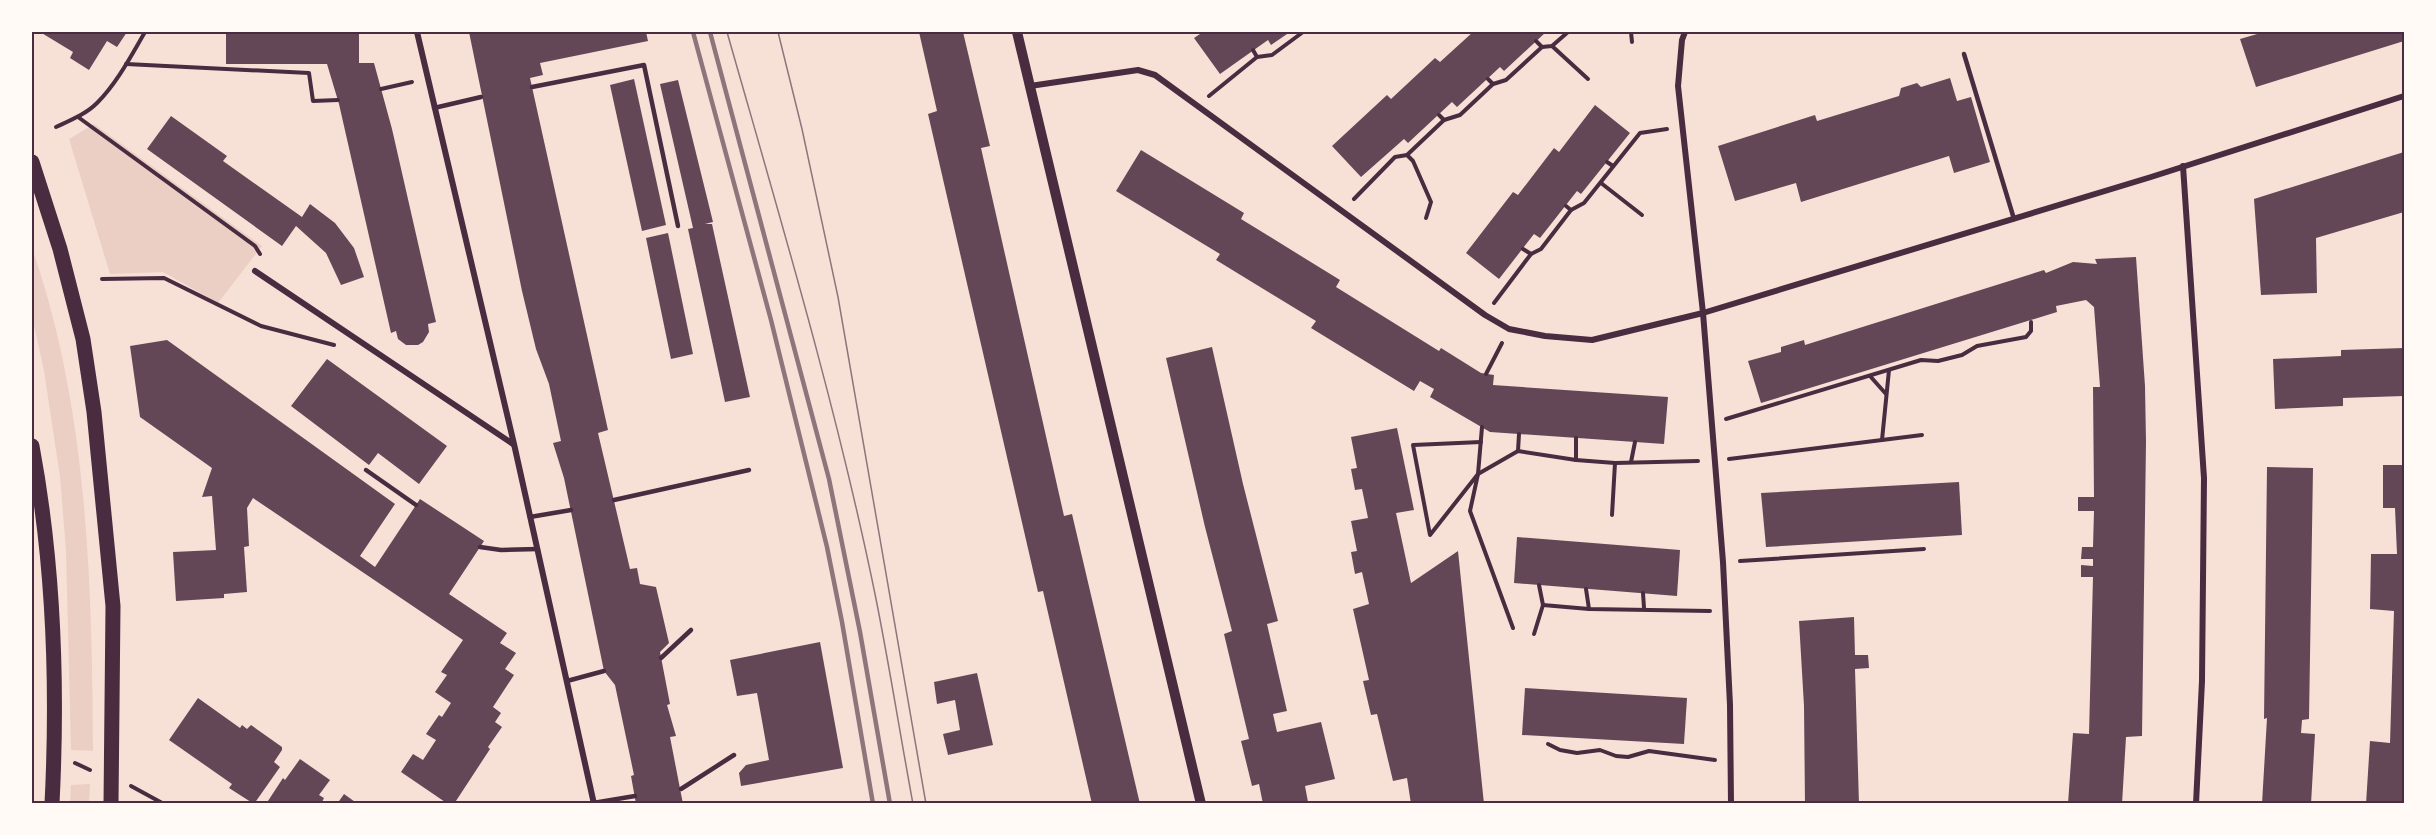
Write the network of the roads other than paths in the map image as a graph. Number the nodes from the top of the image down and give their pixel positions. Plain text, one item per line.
1 (417, 32) edge
2 (1017, 32) edge
3 (1685, 32) edge
4 (1964, 54) dead end
5 (1030, 86) junction
6 (532, 87) dead end
7 (2404, 96) edge
8 (481, 97) dead end
9 (434, 108) junction
10 (32, 162) edge
11 (2183, 165) junction
12 (2014, 219) junction
13 (678, 226) dead end
14 (255, 271) dead end
15 (1703, 314) junction
16 (514, 444) junction
17 (32, 446) edge
18 (366, 470) dead end
19 (749, 470) dead end
20 (615, 500) dead end
21 (416, 505) dead end
22 (571, 510) dead end
23 (530, 517) junction
24 (480, 547) dead end
25 (538, 549) junction
26 (691, 630) dead end
27 (661, 658) dead end
28 (604, 671) dead end
29 (567, 681) junction
30 (734, 755) dead end
31 (681, 789) dead end
32 (635, 796) dead end
33 (594, 803) edge
34 (52, 804) edge
35 (111, 804) edge
36 (1202, 804) edge
37 (1731, 804) edge
38 (2196, 804) edge

1 - 9 street
2 - 5 street
3 - 15 street
4 - 12 lane
5 - 15 street
5 - 36 street
6 - 13 lane
7 - 11 street
8 - 9 lane
9 - 16 street
10 - 35 main road
11 - 12 street
11 - 38 street
12 - 15 street
14 - 16 street
15 - 37 street
16 - 23 street
17 - 34 main road
18 - 21 lane
19 - 20 lane
22 - 23 lane
23 - 25 street
24 - 25 lane
25 - 29 street
26 - 27 lane
28 - 29 lane
29 - 33 street
30 - 31 lane
32 - 33 lane

